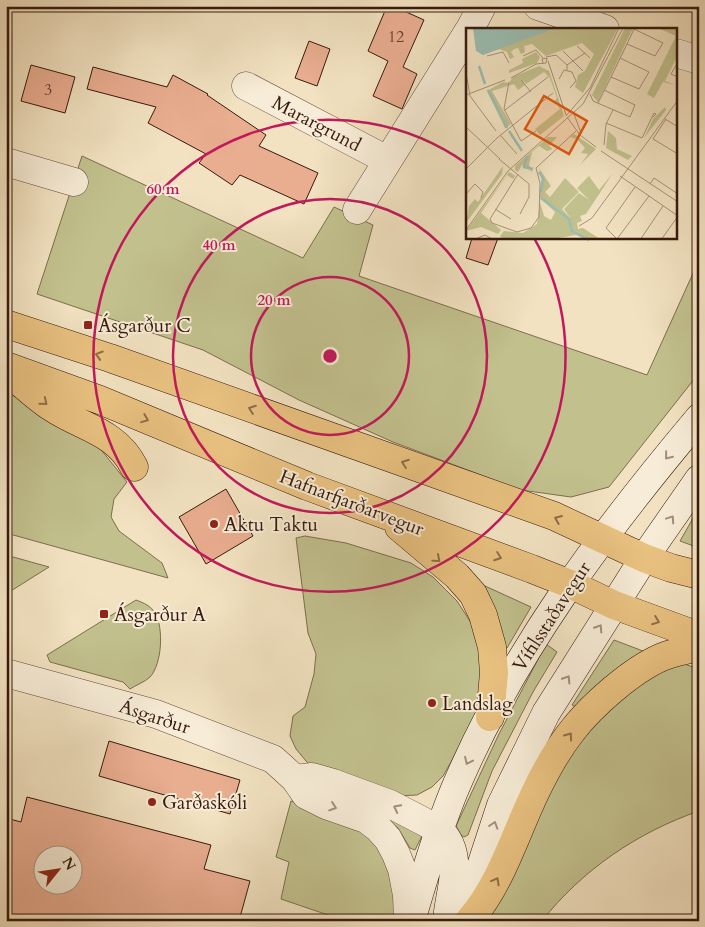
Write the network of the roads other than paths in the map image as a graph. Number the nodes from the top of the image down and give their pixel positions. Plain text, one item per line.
1 (482, 6) edge
2 (538, 6) edge
3 (471, 28) edge
4 (602, 28) edge
5 (466, 35) edge
6 (678, 54) edge
7 (699, 60) edge
8 (246, 86) dead end
9 (387, 160) junction
10 (6, 162) edge
11 (74, 182) dead end
12 (357, 210) dead end
13 (6, 324) edge
14 (6, 366) edge
15 (6, 371) edge
16 (699, 418) edge
17 (134, 466) dead end
18 (699, 478) edge
19 (387, 516) junction
20 (602, 538) junction
21 (644, 558) junction
22 (699, 574) edge
23 (570, 584) junction
24 (614, 605) junction
25 (699, 636) edge
26 (699, 647) edge
27 (6, 673) edge
28 (490, 717) junction
29 (295, 779) junction
30 (440, 830) junction
31 (409, 921) edge
32 (447, 921) edge
33 (463, 921) edge
34 (469, 921) edge

1 - 3 street
2 - 4 street
5 - 9 street
6 - 7 street
8 - 9 street, Marargrund
9 - 12 street
10 - 11 street
20 -> 13 main road
14 -> 19 main road, Hafnarfjarðarvegur
15 -> 17 main road
16 -> 20 street, Vífilsstaðavegur
21 -> 18 street
19 -> 23 main road, Hafnarfjarðarvegur
19 -> 28 main road
20 - 21 main road
20 - 23 street, Vífilsstaðavegur
21 - 22 main road
21 - 24 street
23 - 24 main road, Hafnarfjarðarvegur
23 - 28 street, Vífilsstaðavegur
24 -> 25 main road, Hafnarfjarðarvegur
33 -> 24 street
34 -> 26 main road
27 - 29 street, Ásgarður
28 -> 30 street, Vífilsstaðavegur
30 -> 29 street
29 -> 31 street, Ásgarður
30 - 31 street, Vífilsstaðavegur
30 - 32 street

